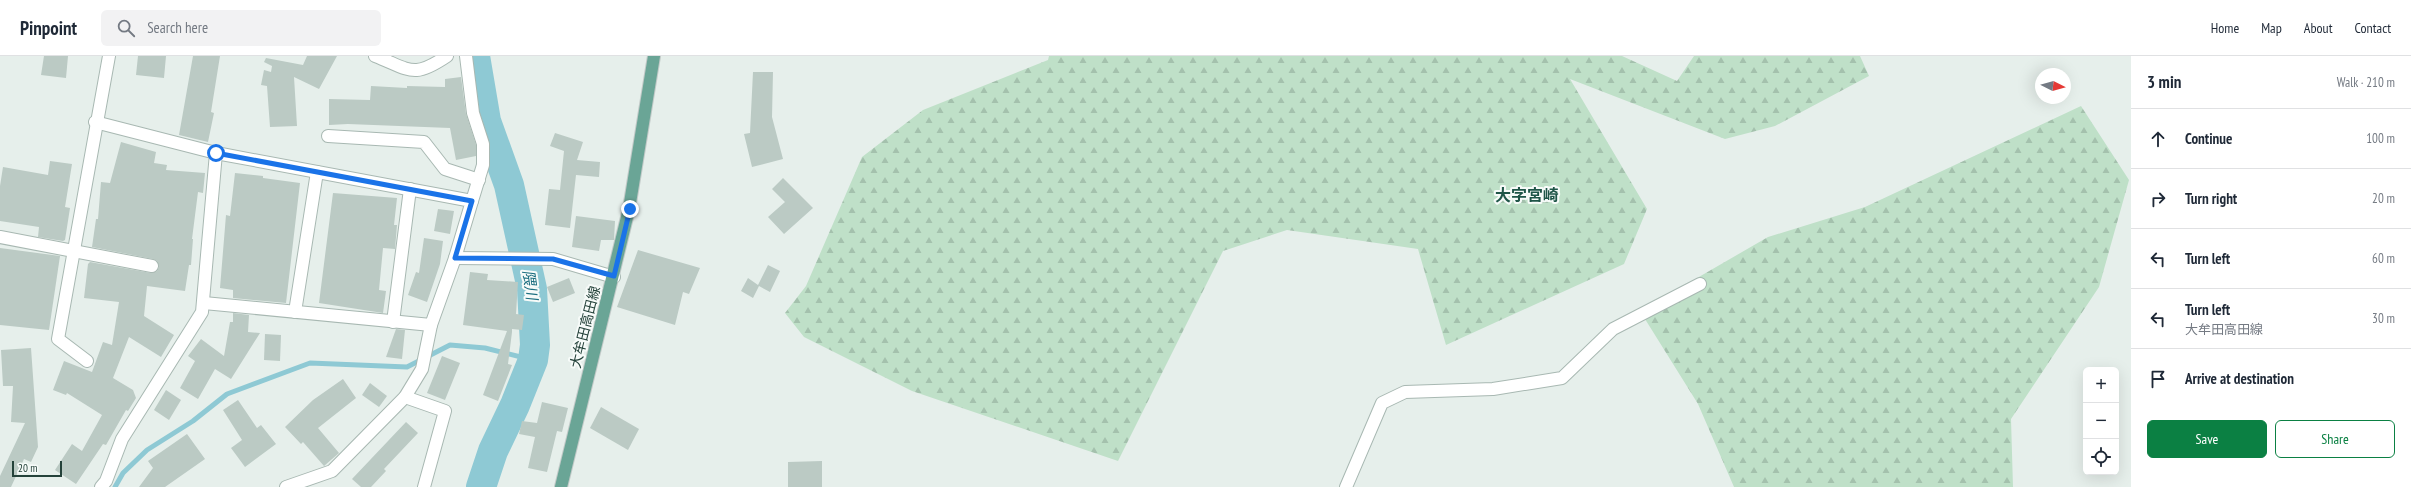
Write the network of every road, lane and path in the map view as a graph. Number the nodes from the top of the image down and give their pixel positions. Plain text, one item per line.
1 (109, 56) edge
2 (375, 56) edge
3 (447, 56) edge
4 (466, 56) edge
5 (654, 56) edge
6 (96, 122) junction
7 (328, 136) dead end
8 (216, 153) junction
9 (317, 172) junction
10 (479, 180) junction
11 (410, 189) junction
12 (472, 201) junction
13 (0, 237) edge
14 (73, 252) junction
15 (455, 258) junction
16 (152, 266) dead end
17 (614, 276) junction
18 (1700, 284) dead end
19 (204, 303) junction
20 (295, 312) junction
21 (393, 322) junction
22 (431, 325) junction
23 (87, 361) dead end
24 (405, 397) junction
25 (101, 487) edge
26 (286, 487) edge
27 (424, 487) edge
28 (560, 487) edge
29 (1346, 487) edge

1 - 6 street
2 - 3 street
4 - 10 street
5 - 17 main road, 大牟田高田線
6 - 8 street
6 - 14 street
7 - 10 street
8 - 9 street
8 - 19 street
9 - 11 street
9 - 20 street
10 - 12 street
11 - 12 street
11 - 21 street
12 - 15 street
13 - 14 street
14 - 16 street
14 - 23 street
15 - 17 street
15 - 22 street
17 - 28 main road, 大牟田高田線
18 - 29 street
19 - 20 street
19 - 25 street
20 - 21 street
21 - 22 street
22 - 24 street
24 - 26 street
24 - 27 street

